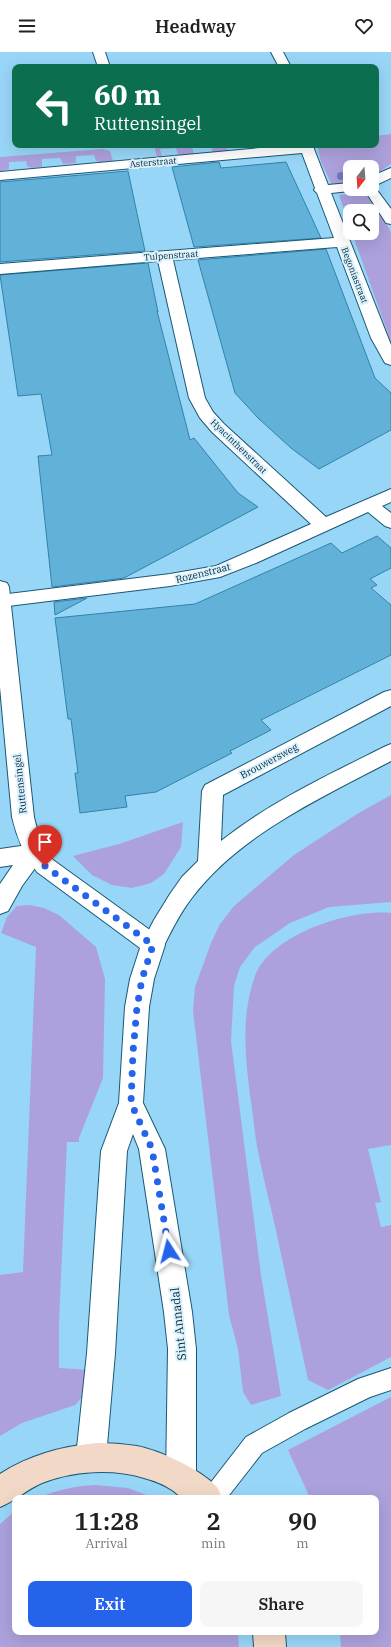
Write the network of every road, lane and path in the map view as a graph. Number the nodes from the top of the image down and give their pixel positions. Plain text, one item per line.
1 (99, 52) edge
2 (277, 52) edge
3 (103, 64) edge
4 (283, 64) edge
5 (299, 148) edge
6 (307, 148) edge
7 (391, 172) edge
8 (0, 176) edge
9 (379, 178) edge
10 (343, 188) edge
11 (321, 190) junction
12 (376, 196) edge
13 (391, 220) edge
14 (342, 242) junction
15 (164, 256) junction
16 (0, 269) edge
17 (391, 360) edge
18 (391, 495) edge
19 (370, 505) junction
20 (391, 522) edge
21 (323, 525) junction
22 (0, 596) edge
23 (391, 697) edge
24 (391, 752) edge
25 (34, 853) junction
26 (0, 858) edge
27 (209, 864) junction
28 (0, 905) edge
29 (153, 945) junction
30 (131, 1103) junction
31 (391, 1379) edge
32 (91, 1457) junction
33 (181, 1479) junction
34 (0, 1492) edge
35 (203, 1495) edge
36 (215, 1495) edge
37 (269, 1635) edge
38 (270, 1647) edge

1 - 3 street
2 - 4 street
5 - 8 street, Asterstraat
6 - 11 street, Begoniastraat
7 - 9 street
10 - 11 street
11 - 14 street, Begoniastraat
12 - 13 street
14 - 15 street, Tulpenstraat
14 - 17 street, Begoniastraat
15 - 16 street, Tulpenstraat
15 - 21 street, Hyacinthenstraat
18 - 19 street, Rozenstraat
19 - 20 street
19 - 21 street, Rozenstraat
21 - 22 street, Rozenstraat
22 - 25 street, Ruttensingel
23 - 27 street, Brouwersweg
24 - 27 street
25 - 26 street
25 - 28 street
25 - 29 street, Ruttensingel
27 - 29 street
29 - 30 street, Sint Annadal
30 - 32 street, Sint Annadal
30 - 33 street, Sint Annadal
31 - 36 lane
32 - 33 main road
32 - 34 main road
33 - 35 main road
37 - 38 main road

